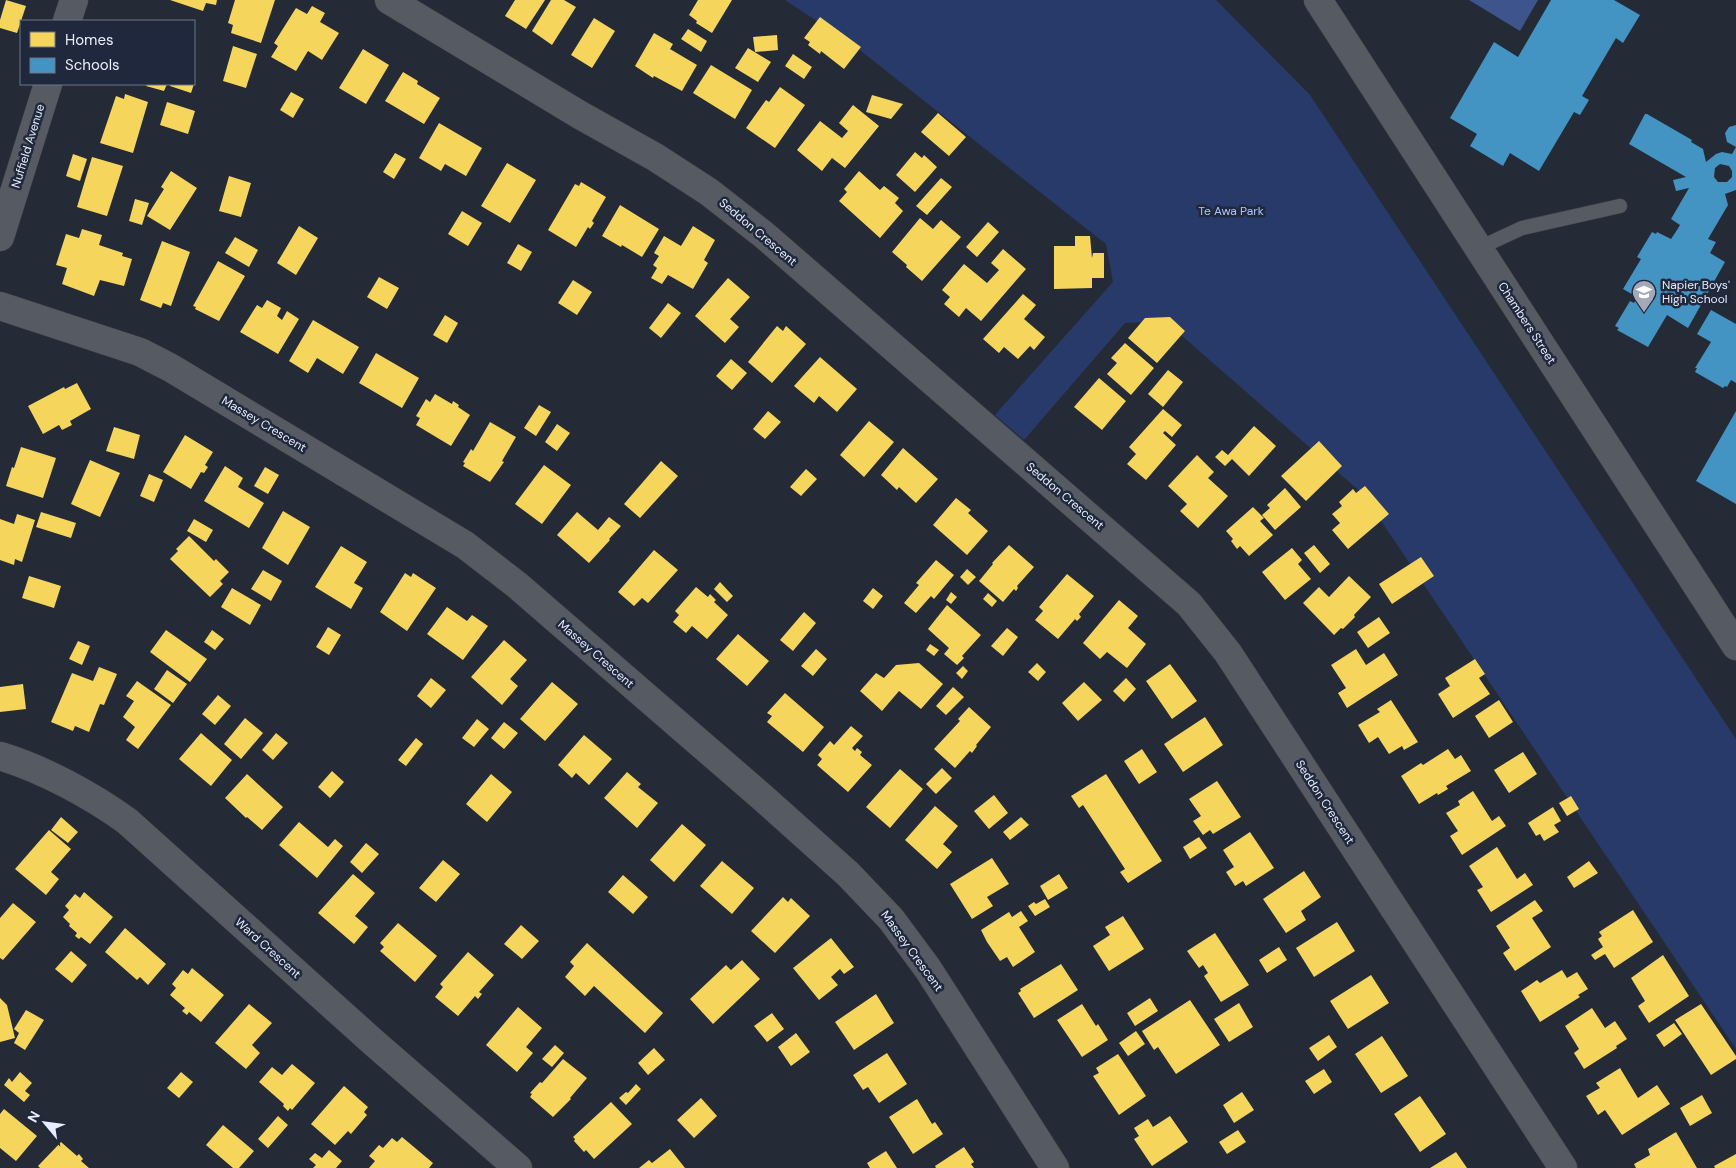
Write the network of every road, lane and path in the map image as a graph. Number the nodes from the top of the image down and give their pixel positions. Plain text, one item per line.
1 (74, 0) edge
2 (389, 0) edge
3 (1318, 0) edge
4 (68, 20) edge
5 (48, 85) edge
6 (1620, 206) dead end
7 (0, 237) edge
8 (1479, 248) junction
9 (0, 306) edge
10 (1728, 624) edge
11 (1736, 646) edge
12 (0, 756) edge
13 (518, 1168) edge
14 (1055, 1168) edge
15 (1563, 1168) edge

1 - 4 street
2 - 15 street, Seddon Crescent
3 - 8 street, Chambers Street
5 - 7 street, Nuffield Avenue
6 - 8 lane
8 - 10 street, Chambers Street
9 - 14 street, Massey Crescent
10 - 11 street, Chambers Street
12 - 13 street, Ward Crescent

